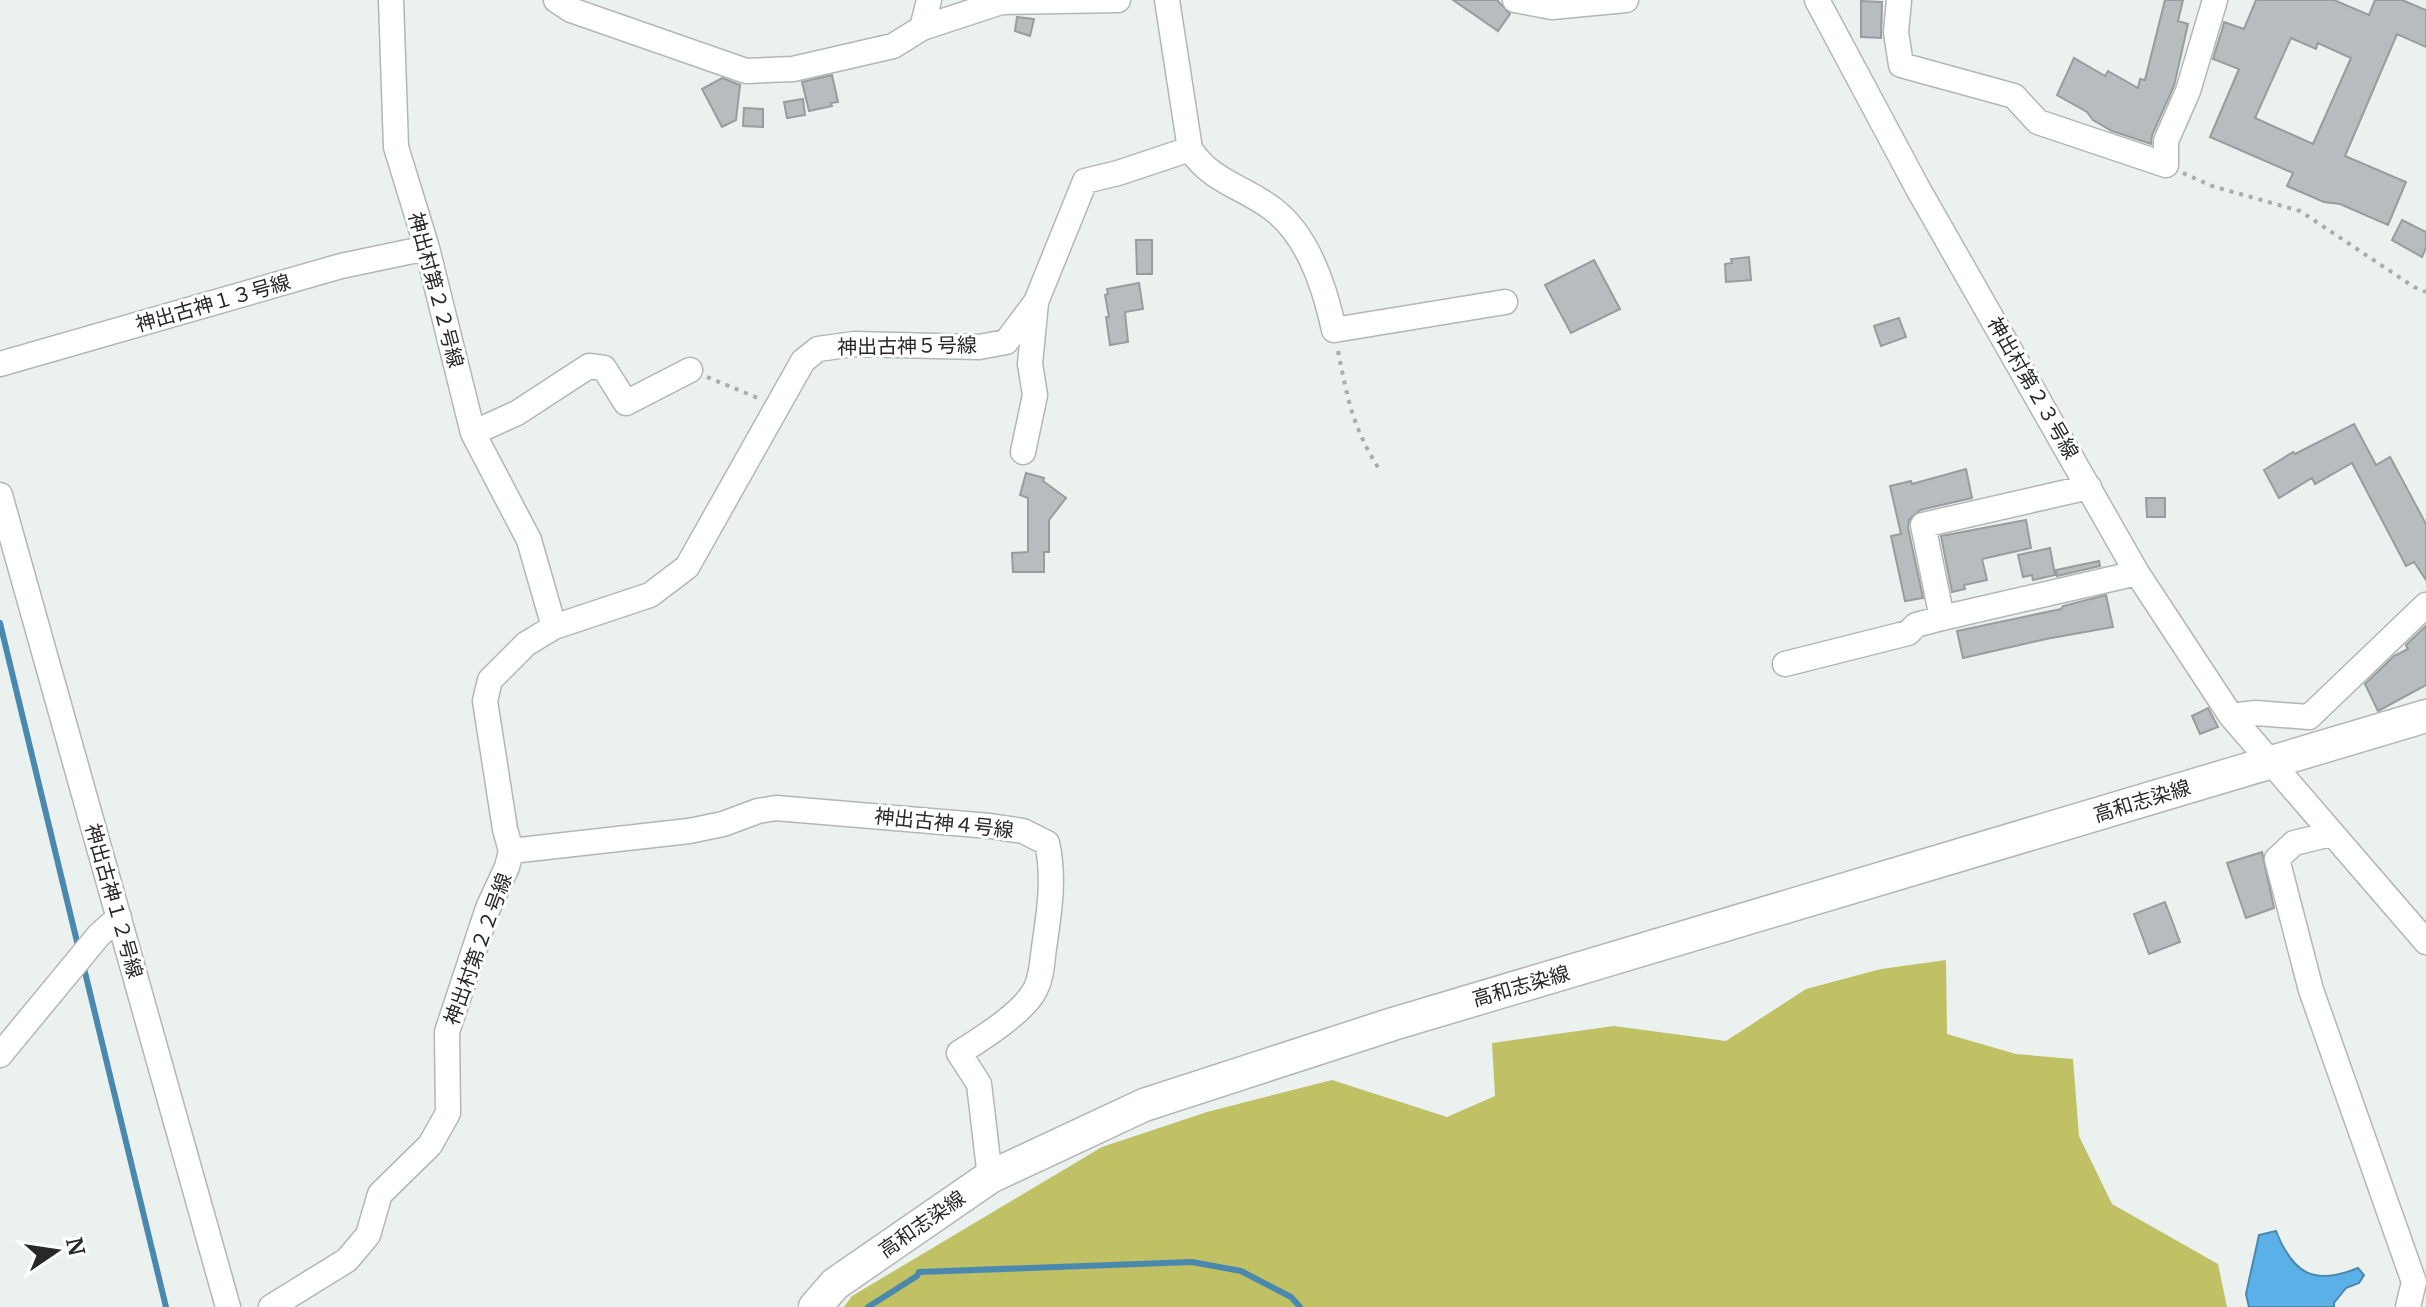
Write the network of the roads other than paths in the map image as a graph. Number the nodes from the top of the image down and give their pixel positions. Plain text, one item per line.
1 (391, 0) edge
2 (556, 0) edge
3 (929, 0) edge
4 (1087, 0) edge
5 (1118, 0) edge
6 (1167, 0) edge
7 (1515, 0) edge
8 (1626, 0) edge
9 (1817, 0) edge
10 (1899, 0) edge
11 (2215, 0) edge
12 (922, 28) junction
13 (1190, 149) junction
14 (427, 248) junction
15 (1036, 302) junction
16 (1505, 302) dead end
17 (0, 364) edge
18 (690, 370) road end
19 (473, 433) junction
20 (1023, 452) dead end
21 (2089, 487) junction
22 (0, 495) edge
23 (2137, 573) junction
24 (2426, 605) edge
25 (1942, 618) junction
26 (554, 627) junction
27 (1785, 664) dead end
28 (2231, 716) junction
29 (2426, 716) edge
30 (2273, 761) junction
31 (2331, 834) junction
32 (511, 851) junction
33 (119, 917) junction
34 (2426, 942) edge
35 (0, 1055) edge
36 (990, 1177) junction
37 (228, 1307) edge
38 (271, 1307) edge
39 (815, 1307) edge
40 (2408, 1307) edge

1 - 14 street, 神出村第２２号線
2 - 12 street
3 - 12 street
4 - 5 street
4 - 12 street
6 - 13 street
7 - 8 street
9 - 21 street, 神出村第２３号線
10 - 11 street
13 - 15 street, 神出古神５号線
13 - 16 street
14 - 17 street, 神出古神１３号線
14 - 19 street, 神出村第２２号線
15 - 20 street
15 - 26 street, 神出古神５号線
18 - 19 street
19 - 26 street, 神出村第２２号線
21 - 23 street, 神出村第２３号線
21 - 25 street
22 - 33 street, 神出古神１２号線
23 - 25 street
23 - 28 street, 神出村第２３号線
24 - 28 street
25 - 27 street
26 - 32 street, 神出村第２２号線
28 - 30 street, 神出村第２３号線
29 - 30 street, 高和志染線
30 - 31 street, 神出村第２３号線
30 - 36 street, 高和志染線
31 - 34 street, 神出村第２３号線
31 - 40 street
32 - 36 street, 神出古神４号線
32 - 38 street, 神出村第２２号線
33 - 35 street
33 - 37 street, 神出古神１２号線
36 - 39 street, 高和志染線

